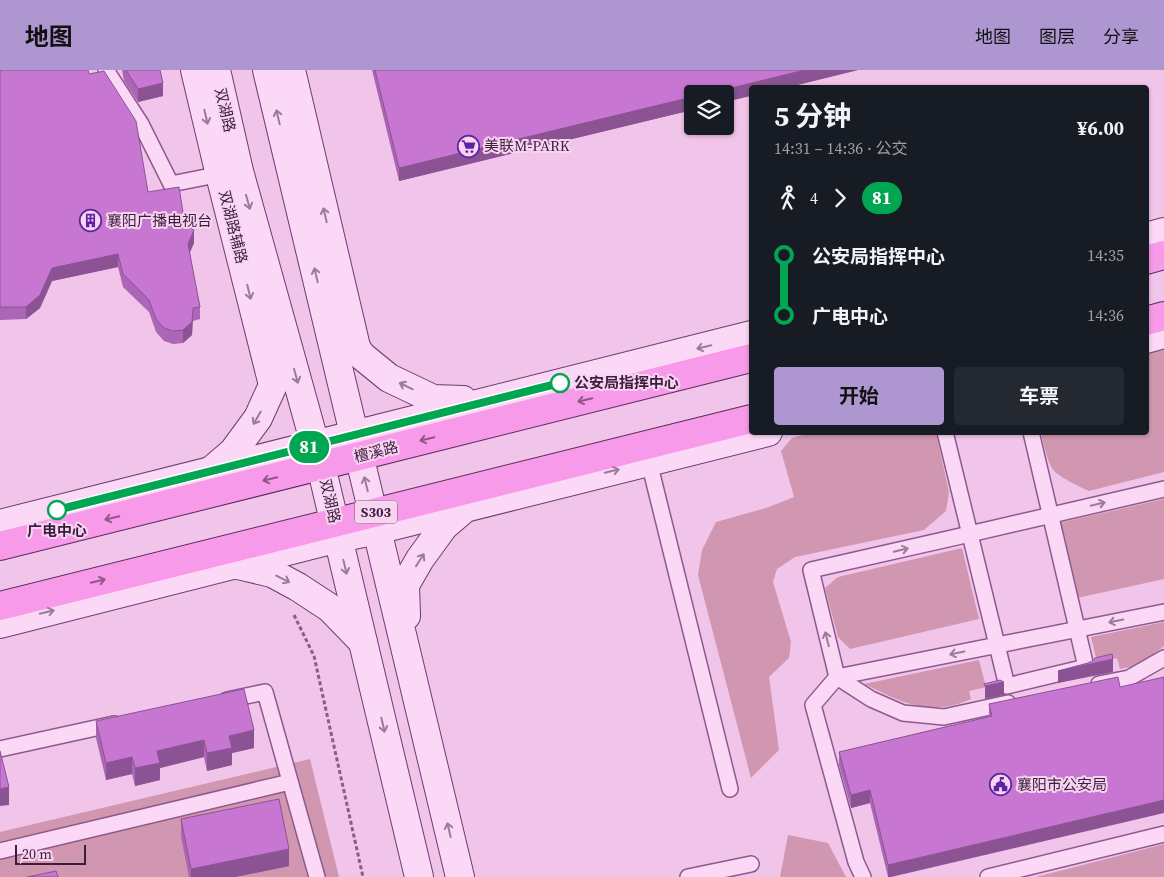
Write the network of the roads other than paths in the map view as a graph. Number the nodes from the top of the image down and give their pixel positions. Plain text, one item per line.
1 (106, 70) edge
2 (195, 70) edge
3 (216, 70) edge
4 (267, 70) edge
5 (292, 70) edge
6 (229, 173) junction
7 (1164, 232) edge
8 (1149, 236) edge
9 (1164, 256) edge
10 (1149, 259) edge
11 (324, 306) junction
12 (1164, 316) edge
13 (281, 320) junction
14 (1149, 320) edge
15 (1164, 334) edge
16 (749, 336) edge
17 (1149, 338) edge
18 (356, 347) junction
19 (749, 358) edge
20 (273, 385) junction
21 (487, 402) junction
22 (749, 419) edge
23 (756, 435) edge
24 (946, 435) edge
25 (1032, 435) edge
26 (357, 445) junction
27 (318, 456) junction
28 (649, 462) junction
29 (208, 472) junction
30 (490, 484) junction
31 (1164, 489) edge
32 (465, 508) junction
33 (1051, 515) junction
34 (375, 521) junction
35 (0, 524) edge
36 (337, 530) junction
37 (969, 535) junction
38 (0, 546) edge
39 (237, 564) junction
40 (0, 606) edge
41 (1164, 612) edge
42 (0, 624) edge
43 (1077, 630) junction
44 (363, 642) junction
45 (996, 646) junction
46 (408, 657) junction
47 (1164, 658) edge
48 (836, 677) junction
49 (1090, 686) edge
50 (1022, 700) edge
51 (218, 702) edge
52 (133, 720) edge
53 (0, 749) edge
54 (290, 782) junction
55 (730, 789) dead end
56 (1164, 834) edge
57 (0, 851) edge
58 (751, 864) dead end
59 (317, 877) edge
60 (418, 877) edge
61 (460, 877) edge
62 (688, 877) edge
63 (863, 877) edge
64 (988, 877) edge

1 - 6 lane
2 -> 6 street, 双湖路辅路
3 - 6 street, 双湖路
11 -> 4 street
18 -> 5 street
6 -> 13 street, 双湖路
6 -> 20 street, 双湖路辅路
7 - 8 street
9 - 10 main road
11 - 18 street
11 - 26 street
12 - 14 main road
13 - 20 street
13 -> 27 street, 双湖路
15 - 17 street
16 -> 21 street
21 -> 18 street
19 -> 26 main road, 檀溪路
20 -> 29 street
21 - 26 street
22 - 30 main road, S303
23 - 28 street
24 - 37 lane
25 - 33 lane
26 - 27 main road, 檀溪路
34 -> 26 street
27 - 29 street
27 - 36 street, 双湖路
27 -> 38 main road, 檀溪路
32 -> 28 street
28 - 55 lane
29 - 35 street
30 - 32 street
30 - 34 main road, S303
33 -> 31 lane
32 - 34 street
46 -> 32 street
33 - 37 lane
33 - 43 lane
34 - 36 main road, S303
34 - 46 street
36 - 39 street
40 -> 36 main road, S303
36 -> 44 street, 双湖路
37 - 45 lane
48 -> 37 lane
42 -> 39 street
39 -> 44 street
41 -> 43 lane
43 - 45 lane
43 - 45 lane
44 -> 60 street, 双湖路
45 -> 48 lane
61 -> 46 street
47 - 49 lane
48 - 50 lane
48 - 63 lane
51 - 54 lane
52 - 53 lane
54 - 57 lane
54 - 59 lane
56 - 64 lane
58 - 62 lane

